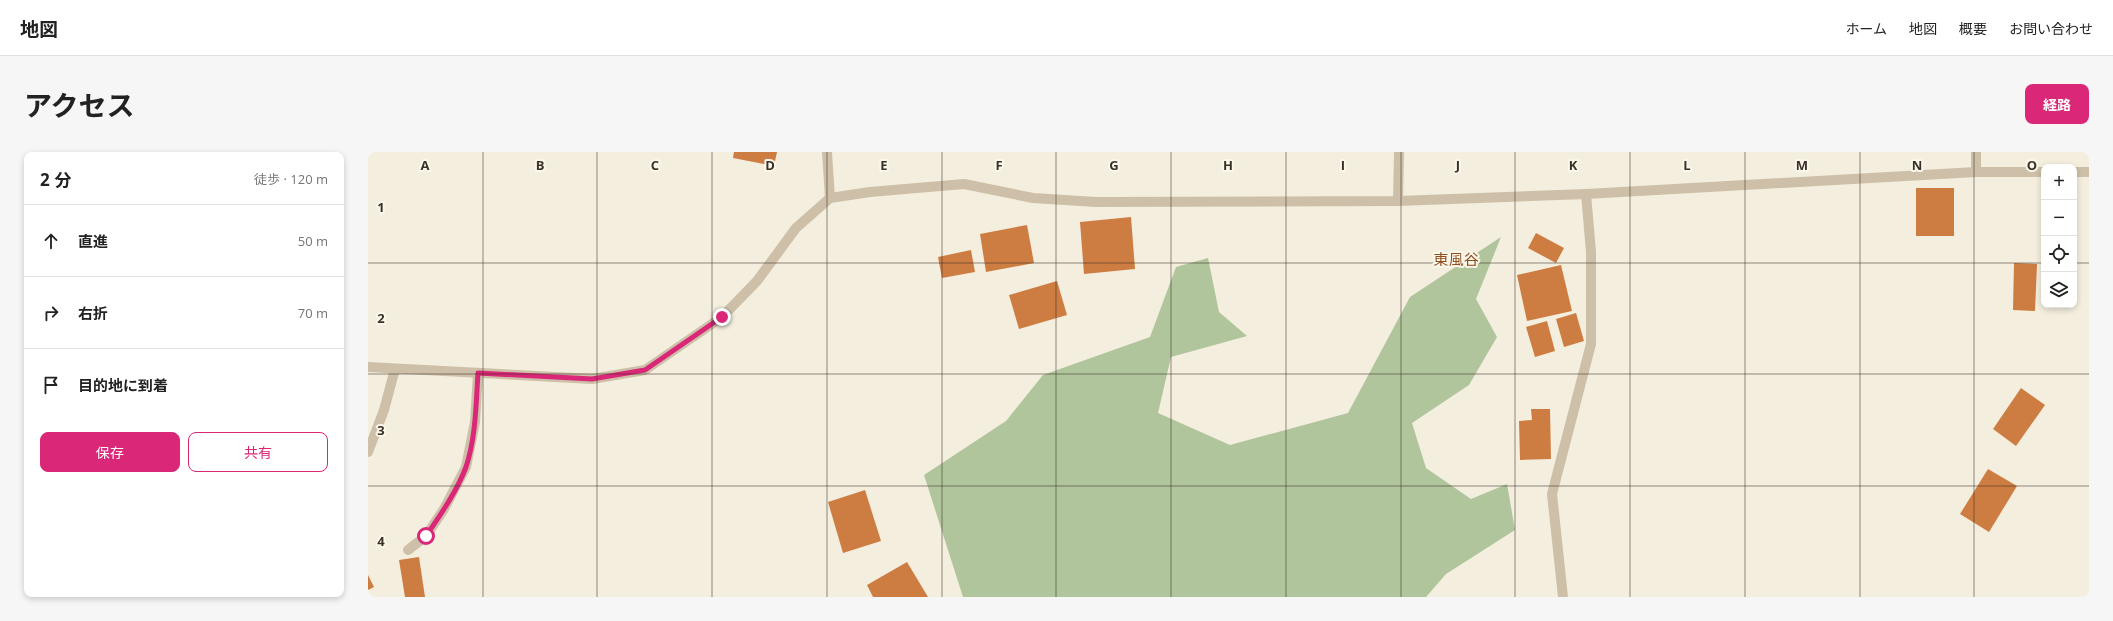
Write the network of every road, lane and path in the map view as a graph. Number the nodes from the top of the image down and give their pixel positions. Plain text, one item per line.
1 (827, 152) edge
2 (1399, 152) edge
3 (1976, 152) edge
4 (1976, 172) junction
5 (2041, 172) edge
6 (2077, 172) edge
7 (2089, 172) edge
8 (1586, 194) junction
9 (830, 198) junction
10 (1398, 201) junction
11 (368, 367) edge
12 (395, 368) junction
13 (478, 373) junction
14 (368, 452) edge
15 (408, 550) dead end
16 (1563, 597) edge

1 - 9 street
2 - 10 street
3 - 4 street
4 - 5 street
4 - 8 street
6 - 7 street
8 - 10 street
8 - 16 street
9 - 10 street
9 - 13 street
11 - 12 street
12 - 13 street
12 - 14 street
13 - 15 street

